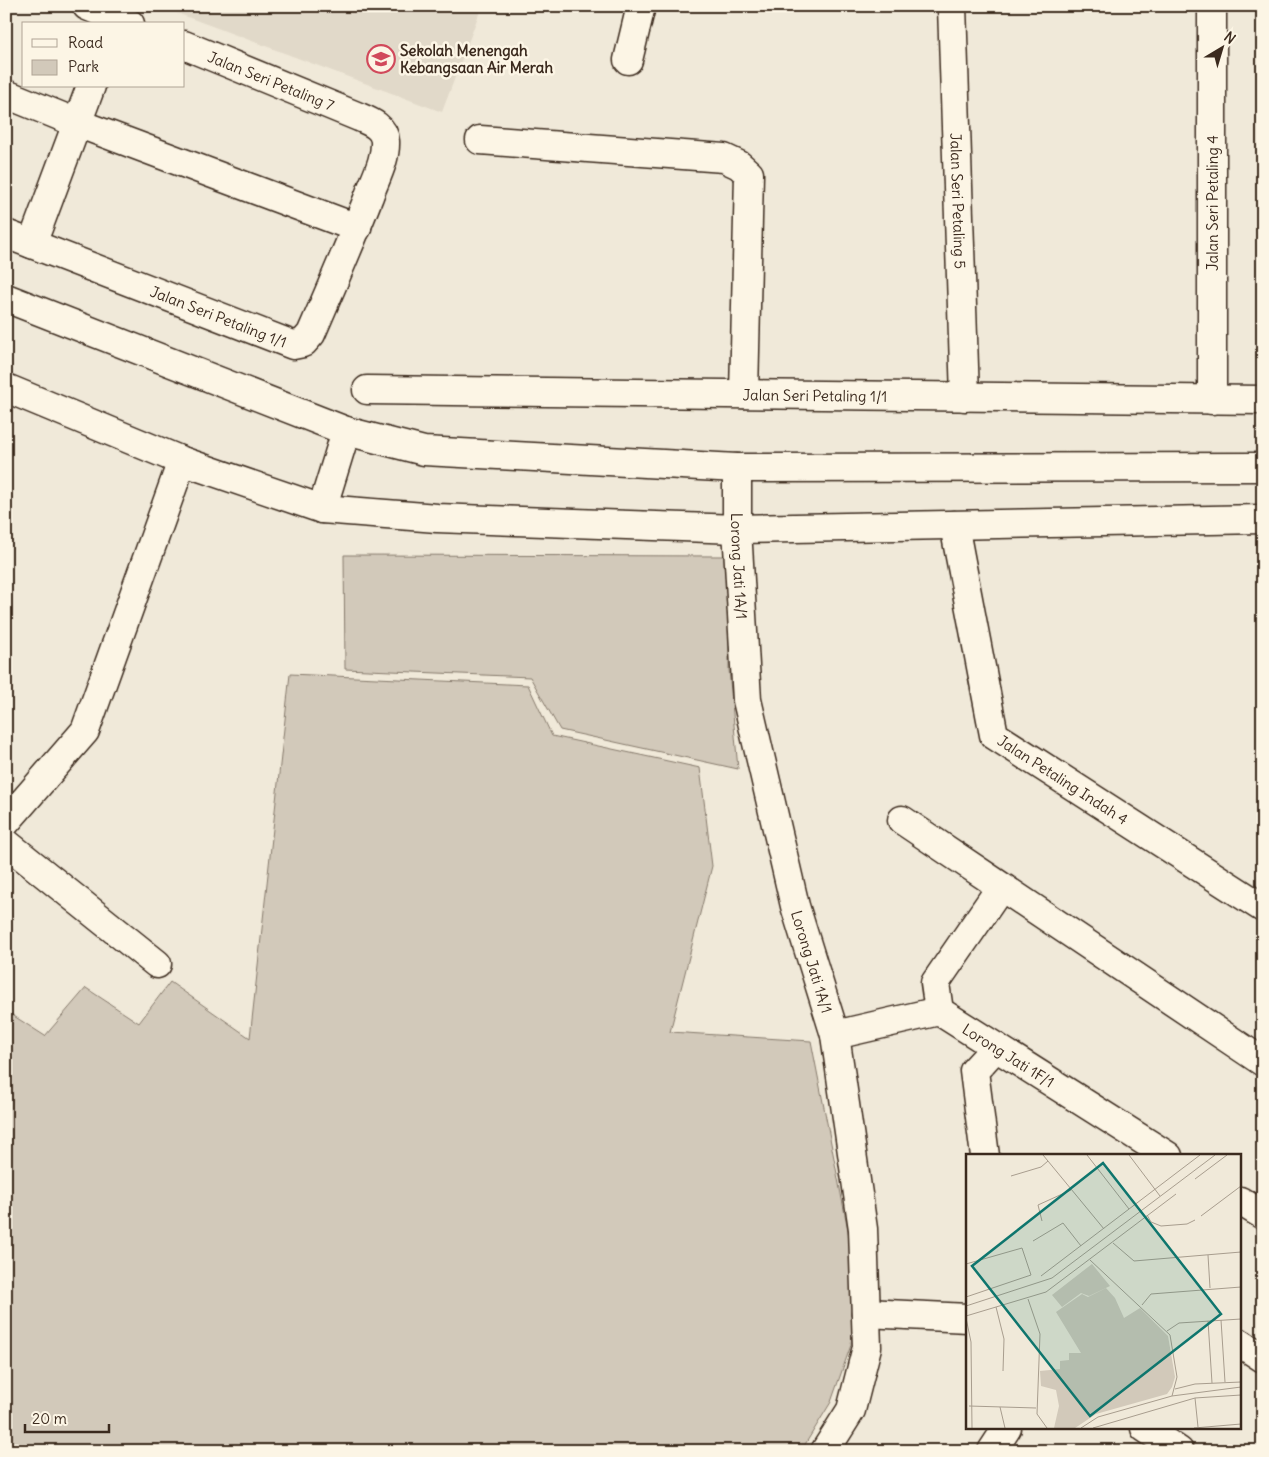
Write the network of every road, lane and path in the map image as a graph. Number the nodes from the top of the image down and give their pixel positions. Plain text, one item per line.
1 (87, 6) edge
2 (641, 6) edge
3 (1212, 6) edge
4 (948, 7) edge
5 (121, 22) edge
6 (185, 46) edge
7 (628, 60) dead end
8 (90, 88) edge
9 (6, 94) edge
10 (359, 116) joint
11 (77, 123) junction
12 (480, 140) dead end
13 (357, 228) junction
14 (6, 234) edge
15 (32, 244) junction
16 (6, 298) edge
17 (6, 388) edge
18 (367, 390) dead end
19 (744, 394) junction
20 (964, 396) junction
21 (1212, 400) junction
22 (1263, 400) edge
23 (346, 430) junction
24 (182, 461) junction
25 (737, 468) junction
26 (1263, 468) edge
27 (322, 510) junction
28 (1263, 519) edge
29 (954, 525) junction
30 (737, 529) junction
31 (902, 820) dead end
32 (6, 822) edge
33 (6, 843) edge
34 (1001, 887) junction
35 (1263, 908) edge
36 (156, 964) dead end
37 (939, 1011) junction
38 (835, 1035) junction
39 (996, 1046) junction
40 (1263, 1062) edge
41 (985, 1154) edge
42 (1165, 1154) edge
43 (1242, 1202) edge
44 (1263, 1215) edge
45 (866, 1314) junction
46 (966, 1318) edge
47 (1006, 1430) edge
48 (825, 1451) edge
49 (992, 1451) edge

1 - 5 street
2 - 7 street
3 - 21 street, Jalan Seri Petaling 4
4 - 20 street, Jalan Seri Petaling 5
6 - 10 street, Jalan Seri Petaling 7
8 - 11 street
9 - 11 street
10 - 13 street, Jalan Seri Petaling 1/1
11 - 13 street
11 - 15 street
12 - 19 street
13 - 15 street, Jalan Seri Petaling 1/1
14 - 15 street, Jalan Seri Petaling 1/1
16 - 23 street
17 - 24 street
18 - 19 street, Jalan Seri Petaling 1/1
19 - 20 street, Jalan Seri Petaling 1/1
20 - 21 street, Jalan Seri Petaling 1/1
21 - 22 street, Jalan Seri Petaling 1/1
23 - 25 street
23 - 27 street
24 - 27 street
24 - 32 street
25 - 26 street
25 - 30 street, Lorong Jati 1A/1
27 - 30 street
28 - 29 street
29 - 30 street
29 - 35 street, Jalan Petaling Indah 4
30 - 38 street, Lorong Jati 1A/1
31 - 34 street
33 - 36 street
34 - 37 street
34 - 40 street
37 - 38 street
37 - 39 street, Lorong Jati 1F/1
38 - 45 street, Lorong Jati 1A/1
39 - 41 street
39 - 42 street, Lorong Jati 1F/1
43 - 44 street
45 - 46 street
45 - 48 street, Lorong Jati 1A/1
47 - 49 street

